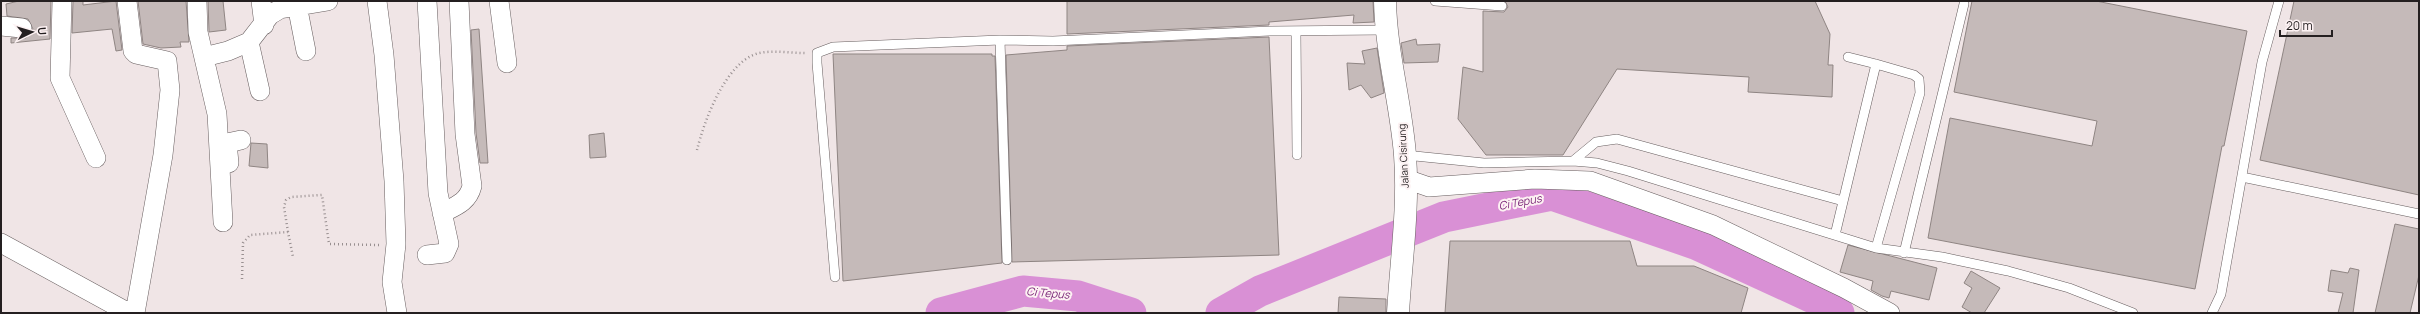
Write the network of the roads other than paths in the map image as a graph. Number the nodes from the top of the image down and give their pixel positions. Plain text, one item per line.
1 (62, 1) edge
2 (127, 1) edge
3 (197, 1) edge
4 (261, 1) edge
5 (328, 1) edge
6 (376, 1) edge
7 (427, 1) edge
8 (459, 1) edge
9 (499, 1) edge
10 (1385, 1) edge
11 (1435, 1) edge
12 (2279, 1) edge
13 (1964, 4) dead end
14 (297, 5) junction
15 (1502, 6) dead end
16 (264, 25) junction
17 (1, 26) edge
18 (22, 28) dead end
19 (1385, 30) junction
20 (1296, 31) junction
21 (1000, 40) junction
22 (249, 42) junction
23 (306, 51) dead end
24 (204, 57) junction
25 (1848, 57) dead end
26 (507, 63) dead end
27 (1876, 64) junction
28 (260, 91) dead end
29 (241, 140) dead end
30 (1297, 155) dead end
31 (1405, 155) junction
32 (96, 158) dead end
33 (1573, 161) junction
34 (219, 168) junction
35 (2242, 177) junction
36 (1406, 179) junction
37 (1843, 201) junction
38 (442, 213) junction
39 (2419, 214) edge
40 (223, 222) dead end
41 (1835, 235) junction
42 (1, 243) edge
43 (1876, 248) junction
44 (1904, 253) junction
45 (427, 255) dead end
46 (1007, 260) dead end
47 (834, 277) dead end
48 (129, 313) edge
49 (135, 313) edge
50 (397, 313) edge
51 (1398, 313) edge
52 (1890, 313) edge
53 (2133, 313) edge
54 (2212, 313) edge

1 - 32 street
2 - 49 street
3 - 24 street
4 - 16 street
5 - 14 street
6 - 50 street
7 - 38 street
8 - 38 street
9 - 26 street
10 - 19 main road, Jalan Cisirung
11 - 15 lane
12 - 35 lane
13 - 44 lane
14 - 16 street
14 - 23 street
16 - 22 street
17 - 18 street
19 - 20 lane
19 - 31 main road, Jalan Cisirung
20 - 21 lane
20 - 30 lane
21 - 46 lane
21 - 47 lane
22 - 24 street
22 - 28 street
24 - 34 street
25 - 27 lane
27 - 37 lane
27 - 43 lane
29 - 34 street
31 - 33 lane
31 - 36 main road, Jalan Cisirung
33 - 37 lane
33 - 41 lane
34 - 40 street
35 - 39 lane
35 - 54 lane
36 - 51 main road, Jalan Cisirung
36 - 52 street
37 - 41 lane
38 - 45 street
41 - 43 lane
42 - 48 street
43 - 44 lane
44 - 53 lane

